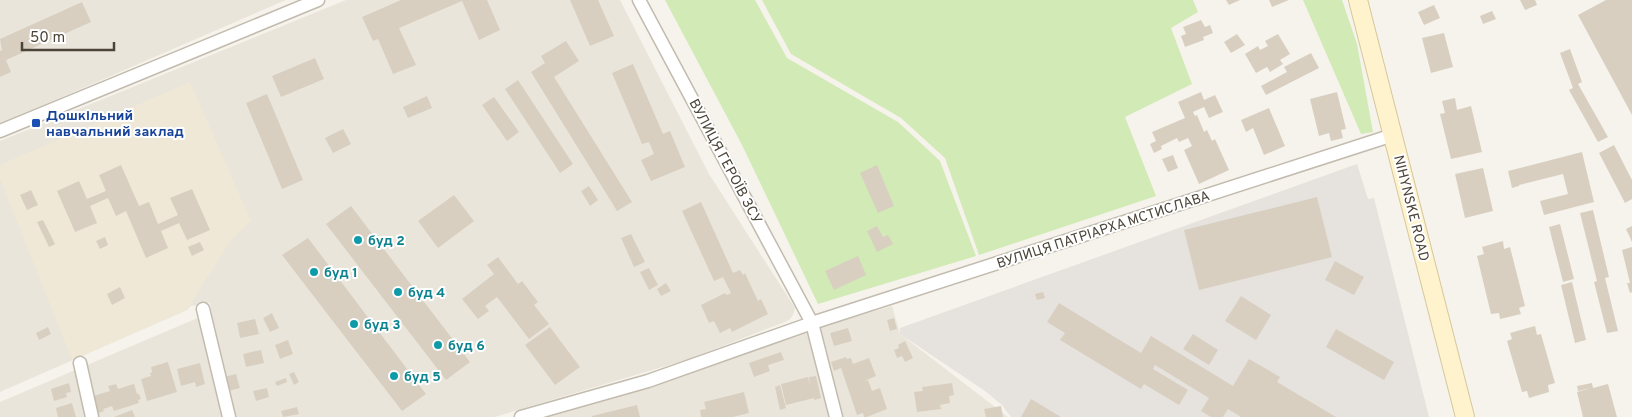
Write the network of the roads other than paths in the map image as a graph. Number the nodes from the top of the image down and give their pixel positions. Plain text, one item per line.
1 (318, 0) edge
2 (639, 0) edge
3 (1358, 0) edge
4 (0, 131) edge
5 (1393, 134) junction
6 (203, 309) dead end
7 (812, 323) junction
8 (80, 363) dead end
9 (92, 417) edge
10 (229, 417) edge
11 (520, 417) edge
12 (836, 417) edge
13 (1465, 417) edge

1 - 4 street
2 - 7 street, ВУЛИЦЯ ГЕРОЇВ ЗСУ
3 - 5 main road, NIHYNSKE ROAD
5 - 7 street, ВУЛИЦЯ ПАТРІАРХА МСТИСЛАВА
5 - 13 main road, NIHYNSKE ROAD
6 - 10 street
7 - 11 street, ВУЛИЦЯ ПАТРІАРХА МСТИСЛАВА
7 - 12 street
8 - 9 street

